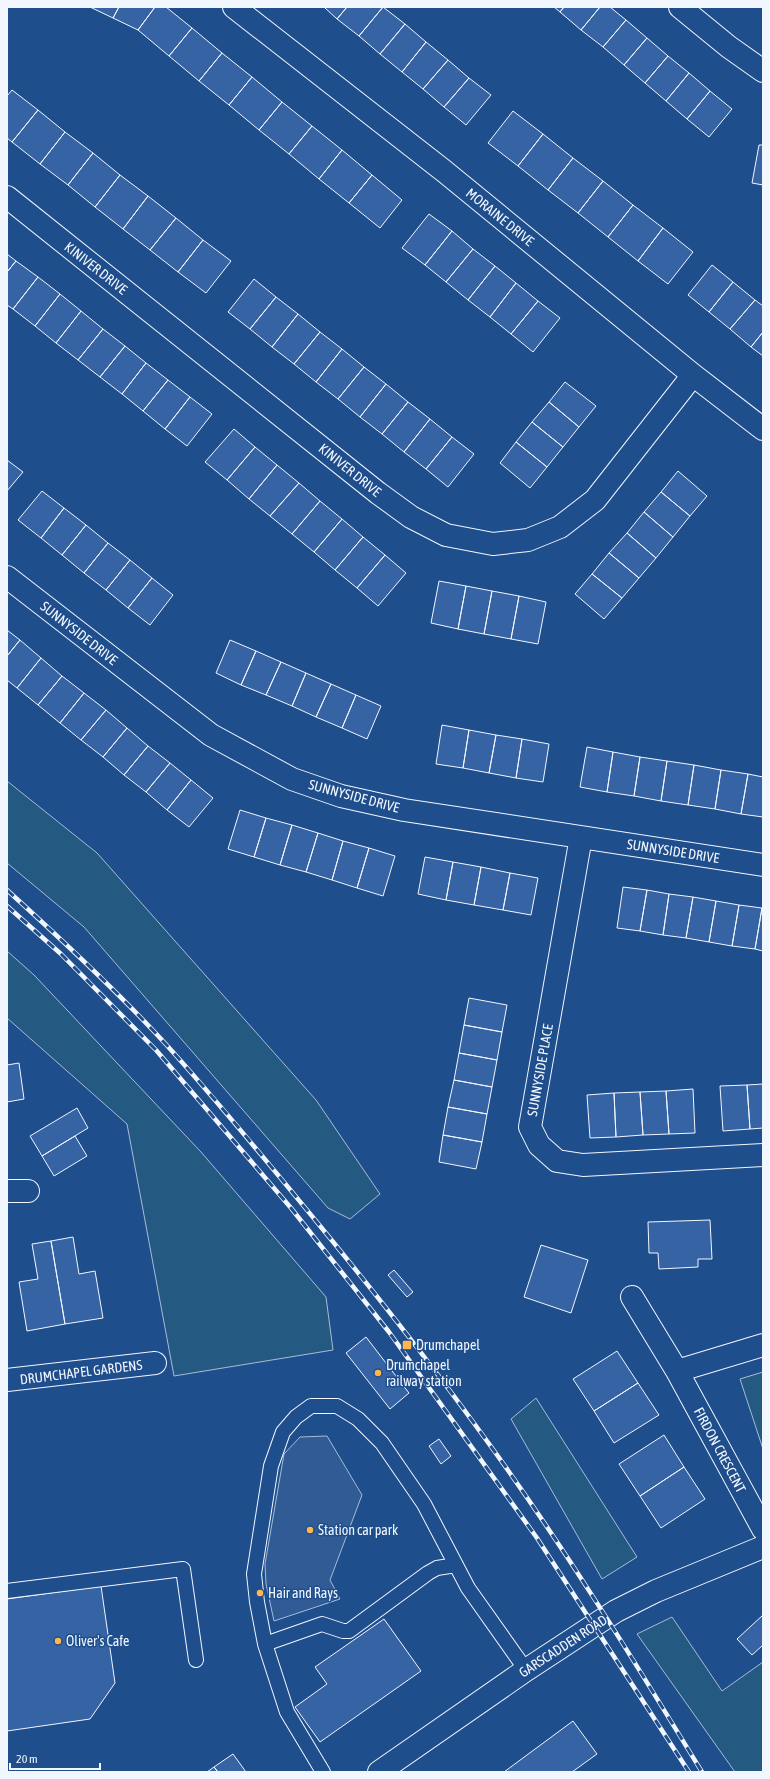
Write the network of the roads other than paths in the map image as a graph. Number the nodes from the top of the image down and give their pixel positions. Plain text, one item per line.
1 (234, 7) edge
2 (680, 7) edge
3 (763, 71) edge
4 (7, 197) edge
5 (693, 375) junction
6 (763, 429) edge
7 (7, 577) edge
8 (581, 837) junction
9 (763, 865) edge
10 (763, 1155) edge
11 (7, 1191) edge
12 (28, 1191) dead end
13 (632, 1297) dead end
14 (763, 1345) edge
15 (155, 1363) dead end
16 (677, 1371) junction
17 (7, 1380) edge
18 (763, 1529) edge
19 (763, 1547) edge
20 (456, 1565) junction
21 (7, 1591) edge
22 (266, 1644) junction
23 (196, 1660) dead end
24 (526, 1670) junction
25 (323, 1772) edge
26 (379, 1772) edge

1 - 5 street, MORAINE DRIVE
2 - 3 street
4 - 5 street, KINIVER DRIVE
5 - 6 street, MORAINE DRIVE
7 - 8 street, SUNNYSIDE DRIVE
8 - 9 street, SUNNYSIDE DRIVE
8 - 10 street, SUNNYSIDE PLACE
11 - 12 street
13 - 16 street, FIRDON CRESCENT
14 - 16 street
15 - 17 street, DRUMCHAPEL GARDENS
16 - 18 street, FIRDON CRESCENT
19 - 24 street, GARSCADDEN ROAD
20 - 22 lane
20 - 22 lane
20 - 24 lane
21 - 23 lane
22 - 25 lane
24 - 26 street, GARSCADDEN ROAD

